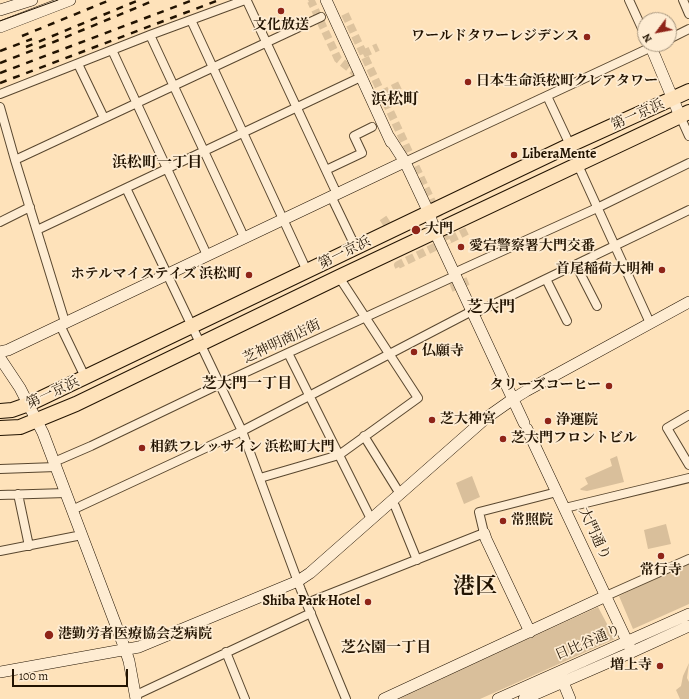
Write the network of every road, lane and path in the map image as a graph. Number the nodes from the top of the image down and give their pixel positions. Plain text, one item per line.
1 (32, 0) edge
2 (70, 0) edge
3 (326, 0) edge
4 (629, 0) edge
5 (682, 0) edge
6 (0, 10) edge
7 (689, 14) edge
8 (321, 17) dead end
9 (637, 18) edge
10 (190, 20) junction
11 (0, 27) edge
12 (689, 29) edge
13 (677, 34) edge
14 (150, 35) junction
15 (266, 42) junction
16 (112, 50) junction
17 (638, 52) edge
18 (656, 52) edge
19 (78, 64) junction
20 (212, 67) junction
21 (361, 77) junction
22 (174, 85) junction
23 (689, 91) edge
24 (0, 94) edge
25 (547, 96) junction
26 (673, 99) junction
27 (136, 103) junction
28 (0, 107) edge
29 (297, 107) junction
30 (685, 114) edge
31 (104, 118) junction
32 (372, 127) dead end
33 (243, 133) junction
34 (689, 136) edge
35 (570, 145) junction
36 (204, 151) junction
37 (15, 160) junction
38 (402, 163) junction
39 (689, 163) edge
40 (578, 165) junction
41 (167, 168) junction
42 (326, 170) junction
43 (126, 188) junction
44 (334, 195) junction
45 (30, 207) junction
46 (597, 208) junction
47 (689, 210) edge
48 (426, 214) junction
49 (283, 219) junction
50 (0, 222) edge
51 (37, 230) junction
52 (435, 232) junction
53 (244, 238) junction
54 (615, 246) junction
55 (356, 248) junction
56 (207, 255) junction
57 (576, 265) junction
58 (307, 271) junction
59 (168, 274) junction
60 (454, 274) junction
61 (339, 277) junction
62 (546, 279) junction
63 (689, 302) edge
64 (596, 306) dead end
65 (472, 312) junction
66 (365, 318) junction
67 (567, 321) dead end
68 (650, 323) junction
69 (62, 324) junction
70 (193, 326) junction
71 (201, 344) junction
72 (0, 352) edge
73 (288, 353) junction
74 (389, 354) junction
75 (0, 358) edge
76 (85, 377) junction
77 (220, 384) junction
78 (309, 396) junction
79 (513, 399) junction
80 (29, 404) junction
81 (0, 411) edge
82 (689, 415) edge
83 (38, 420) junction
84 (0, 428) edge
85 (242, 431) junction
86 (364, 436) junction
87 (339, 455) junction
88 (55, 464) junction
89 (689, 466) edge
90 (0, 469) edge
91 (260, 478) junction
92 (689, 478) edge
93 (66, 492) junction
94 (557, 492) junction
95 (18, 494) junction
96 (400, 494) junction
97 (0, 495) edge
98 (395, 506) dead end
99 (565, 508) junction
100 (72, 510) junction
101 (371, 520) junction
102 (484, 533) junction
103 (82, 535) junction
104 (29, 546) junction
105 (0, 551) edge
106 (689, 559) edge
107 (418, 560) junction
108 (298, 581) junction
109 (606, 596) junction
110 (307, 603) junction
111 (310, 612) junction
112 (689, 614) edge
113 (689, 626) edge
114 (530, 632) junction
115 (630, 647) junction
116 (125, 649) junction
117 (226, 652) junction
118 (0, 672) edge
119 (563, 682) junction
120 (136, 697) edge
121 (244, 699) edge
122 (346, 699) edge
123 (384, 699) edge
124 (498, 699) edge
125 (524, 699) edge
126 (570, 699) edge

1 - 6 street
2 - 11 street
3 - 21 street, 大門通り
4 - 9 street
5 - 7 street
8 - 15 street
10 - 14 street
10 - 15 street
10 - 20 street
12 - 13 street
14 - 16 street
14 - 22 street
15 - 20 street
15 - 29 street
16 - 19 street
16 - 27 street
17 - 25 street
18 - 26 street
19 - 24 street
19 - 31 street
20 - 22 street
20 - 33 street
21 - 29 street
21 - 38 street, 大門通り
22 - 27 street
22 - 36 street
23 - 26 highway, 第一京浜
25 - 35 street
25 - 38 street
26 - 30 street
26 - 35 highway, 第一京浜
27 - 31 street
27 - 41 street
28 - 37 street
29 - 33 street
29 - 42 street
30 - 34 street
30 - 40 highway, 第一京浜
31 - 37 street
32 - 42 street
33 - 36 street
33 - 49 street
35 - 48 highway, 第一京浜
36 - 41 street
36 - 53 street
37 - 45 street
38 - 44 street
38 - 48 street, 大門通り
39 - 46 street, 芝神明商店街
40 - 46 street
40 - 52 highway, 第一京浜
41 - 43 street
41 - 56 street
42 - 44 street
43 - 51 street
43 - 59 street
44 - 49 street
44 - 55 street
45 - 50 street
45 - 51 street
46 - 54 street
46 - 60 street, 芝神明商店街
47 - 54 street
48 - 52 street, 大門通り
48 - 55 highway, 第一京浜
49 - 53 street
49 - 58 street
51 - 69 street
52 - 60 street, 大門通り
52 - 61 highway, 第一京浜
53 - 56 street
54 - 57 street
54 - 68 street
55 - 58 highway, 第一京浜
56 - 59 street
57 - 62 street
57 - 64 street
58 - 70 highway, 第一京浜
59 - 69 street
59 - 70 street
60 - 65 street, 大門通り
60 - 66 street, 芝神明商店街
61 - 66 street
61 - 71 highway, 第一京浜
62 - 65 street
62 - 67 street
63 - 68 street
65 - 74 street
65 - 79 street, 大門通り
66 - 73 street, 芝神明商店街
66 - 74 street
68 - 79 street
69 - 72 street
69 - 76 street
70 - 71 street
70 - 76 highway, 第一京浜
71 - 77 street
71 - 83 highway, 第一京浜
73 - 77 street, 芝神明商店街
73 - 78 street
74 - 78 street
74 - 86 street
75 - 80 street
76 - 80 highway, 第一京浜
77 - 85 street
77 - 88 street, 芝神明商店街
78 - 85 street
78 - 87 street
79 - 94 street, 大門通り
79 - 96 street
80 - 81 highway, 第一京浜
80 - 83 street
82 - 89 street
83 - 84 highway, 第一京浜
83 - 88 street
85 - 91 street
85 - 100 street
86 - 87 street
86 - 96 street
87 - 91 street
87 - 101 street
88 - 90 street
88 - 93 street
91 - 108 street
92 - 99 street
93 - 95 street
93 - 100 street
94 - 99 street, 大門通り
94 - 102 street
95 - 97 street
95 - 104 street
96 - 101 street
98 - 107 street
99 - 109 street, 大門通り
100 - 103 street
101 - 108 street
102 - 107 street
102 - 114 street
103 - 104 street
103 - 116 street
104 - 105 street
106 - 109 street
107 - 110 street
108 - 110 street
108 - 116 street
109 - 114 street
109 - 115 street, 大門通り
110 - 111 street
111 - 117 street
111 - 122 street
112 - 115 street, 日比谷通り
113 - 115 street, 日比谷通り
114 - 123 street
115 - 119 street, 日比谷通り
115 - 124 street, 日比谷通り
116 - 118 street
116 - 120 street
117 - 120 street
117 - 121 street
119 - 125 street, 日比谷通り
119 - 126 street

